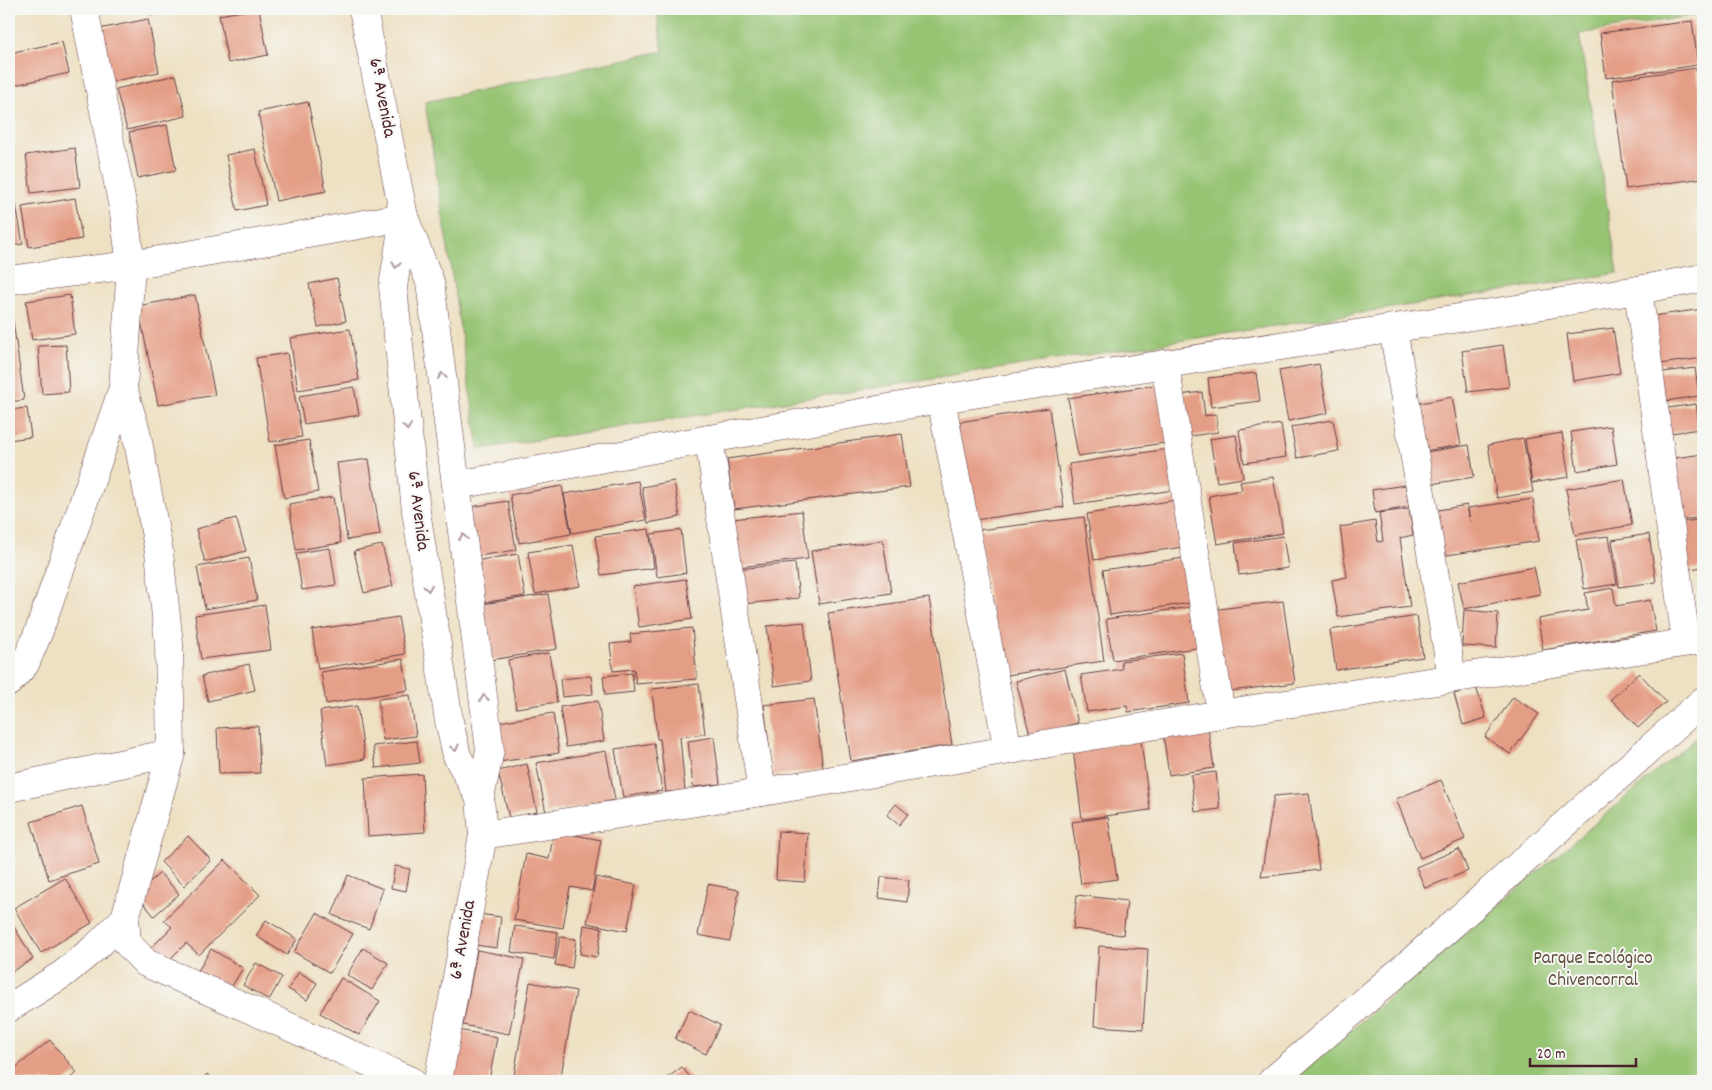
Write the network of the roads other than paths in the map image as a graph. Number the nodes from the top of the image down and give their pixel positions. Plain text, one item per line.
1 (84, 9) edge
2 (363, 9) edge
3 (404, 217) junction
4 (131, 265) junction
5 (1703, 278) edge
6 (9, 280) edge
7 (1638, 290) junction
8 (1393, 328) junction
9 (1165, 364) junction
10 (122, 388) junction
11 (941, 399) junction
12 (709, 439) junction
13 (457, 485) junction
14 (1695, 641) edge
15 (1452, 677) junction
16 (9, 682) edge
17 (1703, 701) edge
18 (1221, 714) junction
19 (1008, 750) junction
20 (171, 752) junction
21 (9, 788) edge
22 (762, 792) junction
23 (480, 798) junction
24 (484, 835) junction
25 (125, 918) junction
26 (9, 1008) edge
27 (411, 1081) edge
28 (438, 1081) edge
29 (1272, 1081) edge

1 - 4 street
2 - 3 street, 6ª Avenida
3 - 4 street
13 -> 3 street, 6ª Avenida
3 -> 23 street, 6ª Avenida
4 - 6 street
4 - 10 street
5 - 7 street
7 - 8 street
7 - 14 street
8 - 9 street
8 - 15 street
9 - 11 street
9 - 18 street
10 - 16 street
10 - 20 street
11 - 12 street
11 - 19 street
12 - 13 street
12 - 22 street
23 -> 13 street, 6ª Avenida
14 - 15 street
15 - 18 street
17 - 29 street
18 - 19 street
19 - 22 street
20 - 21 street
20 - 25 street
22 - 24 street
23 - 24 street, 6ª Avenida
24 - 28 street, 6ª Avenida
25 - 26 street
25 - 27 street

